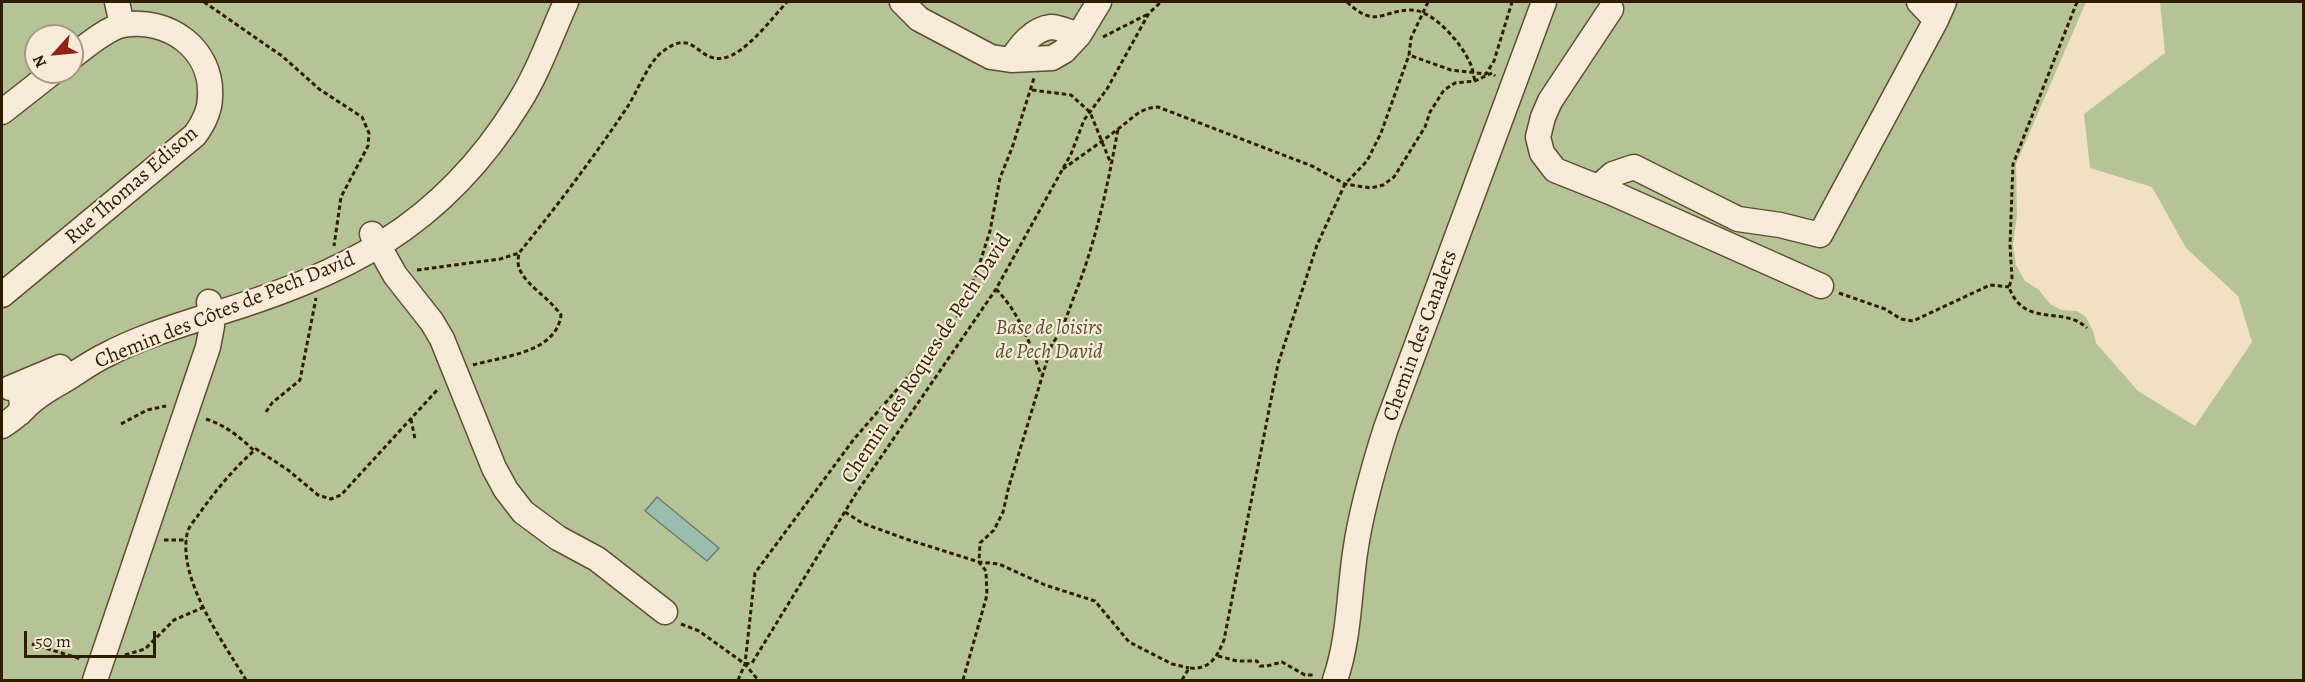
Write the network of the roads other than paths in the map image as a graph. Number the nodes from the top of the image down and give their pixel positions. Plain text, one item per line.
1 (117, 2) edge
2 (550, 2) edge
3 (567, 2) edge
4 (902, 2) edge
5 (1099, 2) edge
6 (1544, 2) edge
7 (1919, 2) edge
8 (1611, 9) dead end
9 (1940, 11) edge
10 (122, 25) junction
11 (1079, 35) junction
12 (84, 47) edge
13 (1011, 60) junction
14 (38, 84) edge
15 (2, 112) edge
16 (1598, 187) junction
17 (375, 240) junction
18 (1821, 286) road end
19 (2, 295) edge
20 (210, 307) junction
21 (5, 387) edge
22 (8, 420) edge
23 (665, 612) road end
24 (99, 667) edge
25 (1336, 679) edge

1 - 10 street
2 - 17 street, Chemin des Côtes de Pech David
3 - 17 street, Chemin des Côtes de Pech David
4 - 13 street
5 - 11 street
6 - 25 street, Chemin des Canalets
7 - 9 street
8 - 16 street
9 - 16 street
10 - 12 street, Rue Thomas Edison
10 - 19 street, Rue Thomas Edison
11 - 13 street
11 - 13 street
14 - 15 street
16 - 18 street
17 - 20 street, Chemin des Côtes de Pech David
17 - 20 street, Chemin des Côtes de Pech David
17 - 23 street
20 - 21 street, Chemin des Côtes de Pech David
20 - 22 street, Chemin des Côtes de Pech David
20 - 24 street
21 - 22 street

